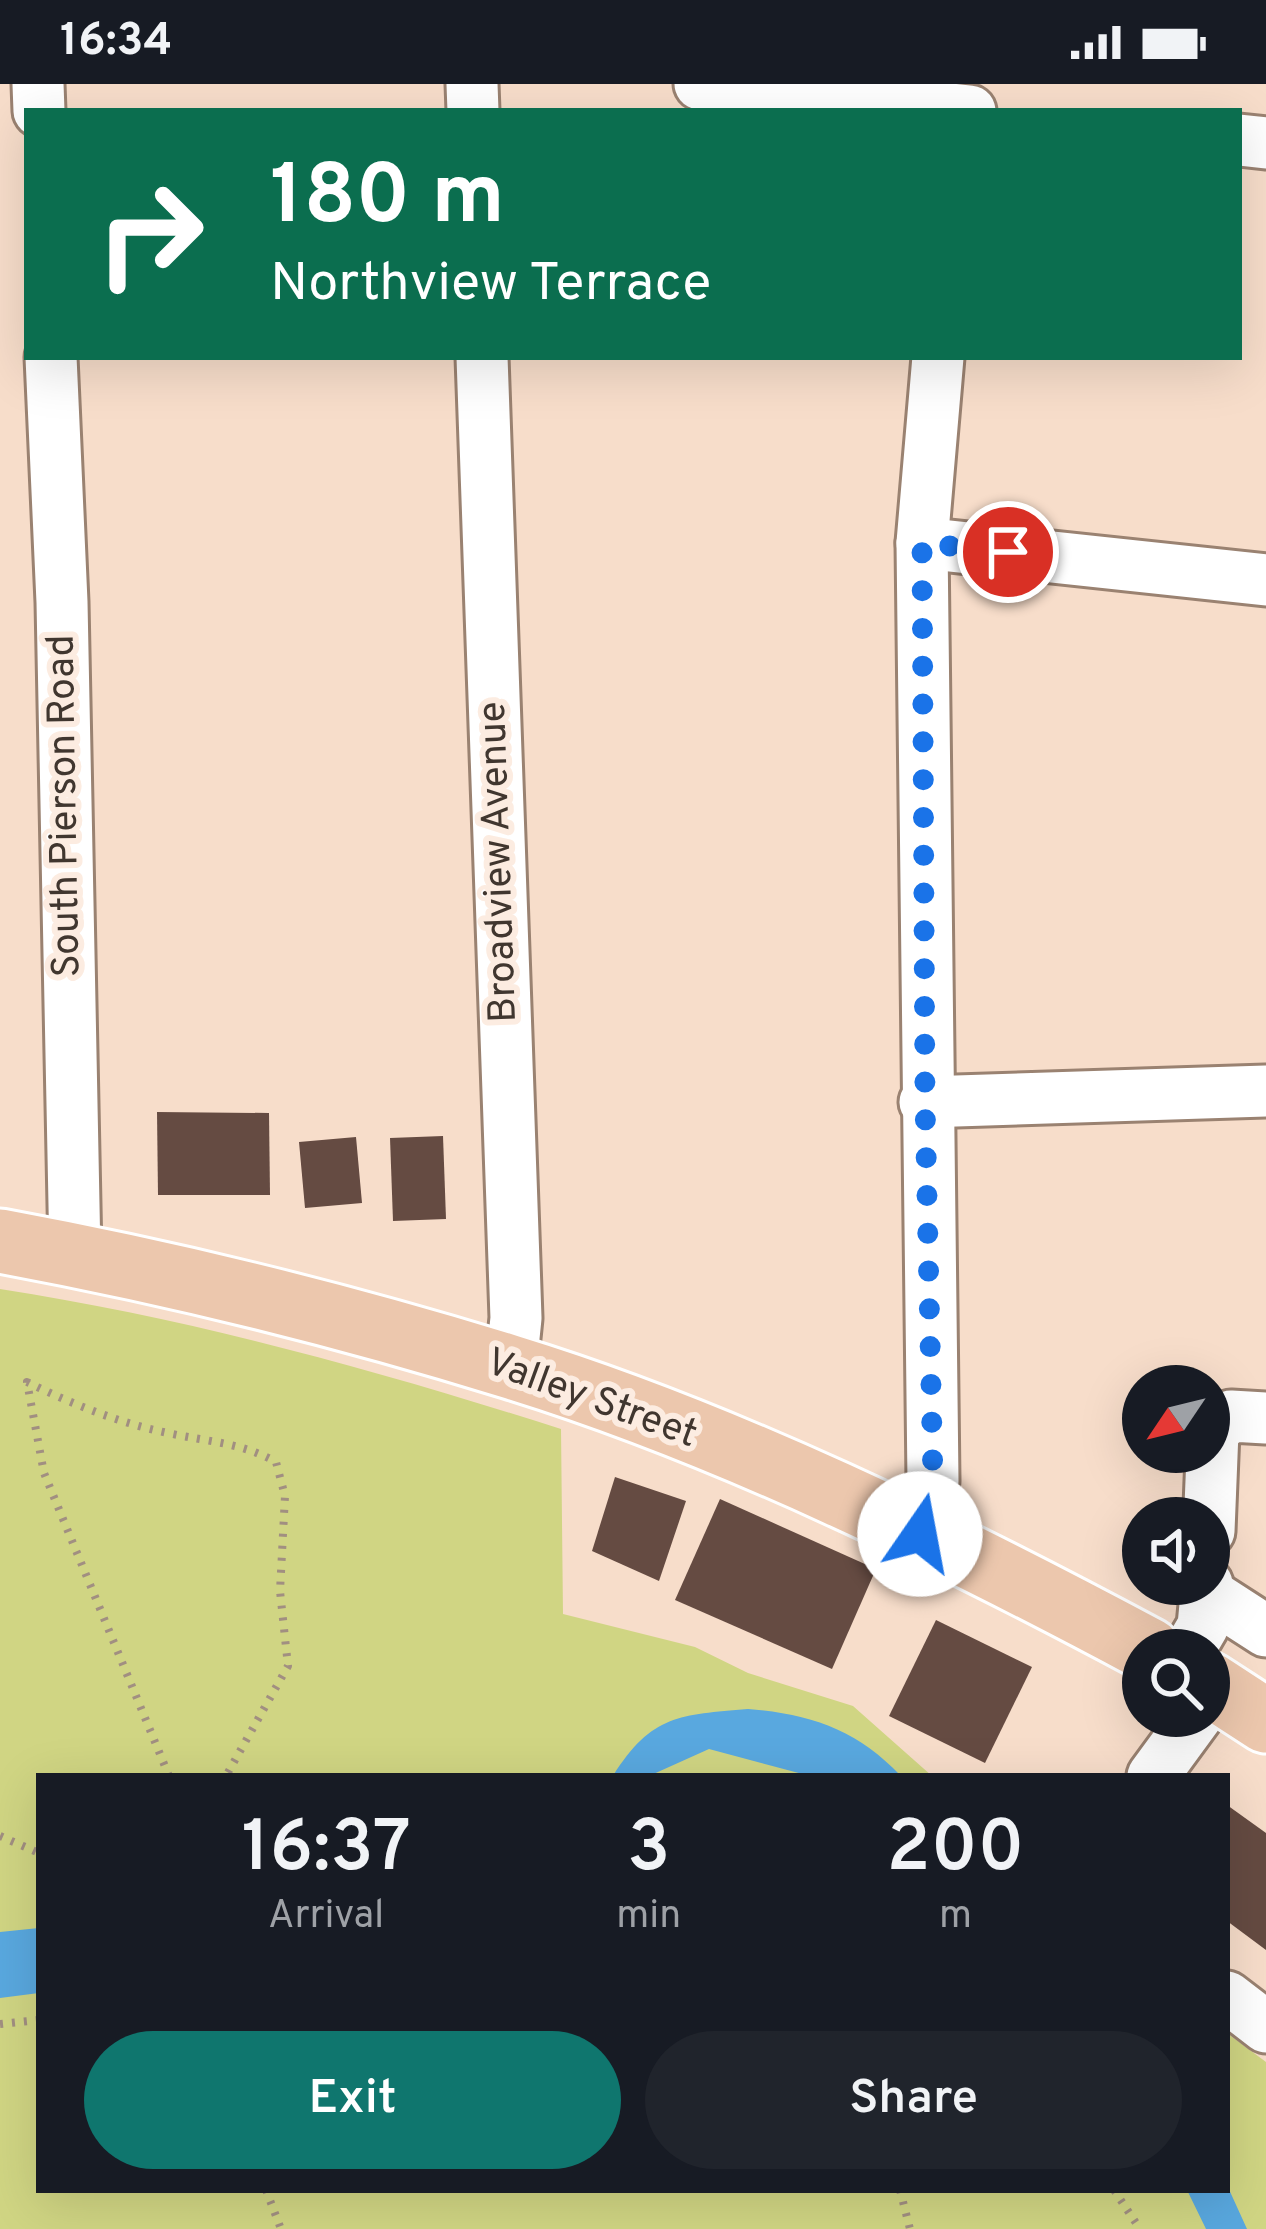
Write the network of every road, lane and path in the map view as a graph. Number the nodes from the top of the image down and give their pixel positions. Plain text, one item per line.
1 (700, 84) edge
2 (936, 108) edge
3 (51, 360) edge
4 (482, 360) edge
5 (938, 360) edge
6 (922, 543) junction
7 (1266, 580) edge
8 (1266, 1091) edge
9 (925, 1102) junction
10 (0, 1241) edge
11 (75, 1255) junction
12 (511, 1367) junction
13 (1266, 1418) edge
14 (1210, 1497) edge
15 (920, 1534) junction
16 (1230, 1604) edge
17 (1266, 1630) edge
18 (1122, 1636) edge
19 (1230, 1700) edge
20 (1266, 1721) edge
21 (1174, 1737) edge
22 (168, 1773) edge
23 (228, 1773) edge
24 (1155, 1773) edge
25 (0, 1836) edge
26 (36, 1852) edge
27 (1230, 1999) edge
28 (36, 2020) edge
29 (0, 2024) edge
30 (1266, 2026) edge
31 (267, 2193) edge
32 (901, 2193) edge
33 (1116, 2193) edge
34 (280, 2229) edge
35 (910, 2229) edge
36 (1140, 2229) edge

1 - 2 street
3 - 11 street, South Pierson Road
4 - 12 street, Broadview Avenue
5 - 6 street
6 - 7 street
6 - 9 street
8 - 9 street
9 - 15 street
10 - 11 main road, Valley Street
11 - 12 main road, Valley Street
12 - 15 main road, Valley Street
13 - 14 street
15 - 18 main road, Valley Street
16 - 17 street
19 - 20 main road
21 - 24 street
22 - 23 path
25 - 26 path
27 - 30 street
28 - 29 path
31 - 34 path
32 - 35 path
33 - 36 path

